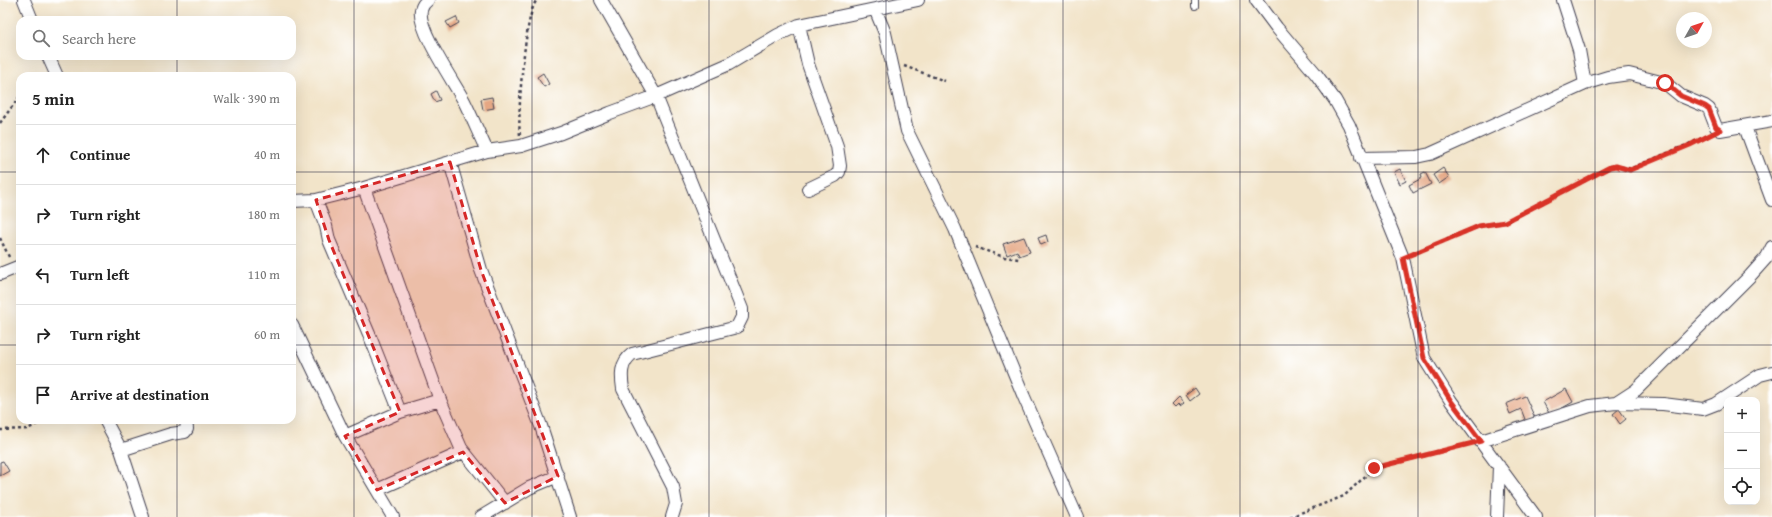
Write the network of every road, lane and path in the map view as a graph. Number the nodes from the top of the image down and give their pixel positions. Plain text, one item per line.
1 (24, 0) edge
2 (428, 0) edge
3 (537, 0) edge
4 (601, 0) edge
5 (918, 0) edge
6 (1256, 0) edge
7 (1563, 0) edge
8 (875, 9) junction
9 (30, 16) edge
10 (800, 25) junction
11 (50, 60) edge
12 (890, 61) junction
13 (55, 72) edge
14 (945, 81) dead end
15 (1585, 84) junction
16 (656, 96) junction
17 (16, 101) edge
18 (1772, 121) edge
19 (0, 123) edge
20 (1744, 127) junction
21 (1720, 130) junction
22 (521, 146) junction
23 (487, 151) junction
24 (1361, 158) junction
25 (450, 162) junction
26 (364, 188) junction
27 (808, 188) dead end
28 (316, 200) junction
29 (1772, 200) edge
30 (296, 201) edge
31 (0, 238) edge
32 (960, 240) junction
33 (1772, 247) edge
34 (1403, 258) junction
35 (1018, 259) dead end
36 (16, 265) edge
37 (16, 267) edge
38 (0, 274) edge
39 (297, 348) edge
40 (1772, 372) edge
41 (440, 400) junction
42 (1616, 403) junction
43 (400, 412) junction
44 (37, 424) edge
45 (107, 424) edge
46 (186, 424) edge
47 (0, 430) edge
48 (345, 436) junction
49 (1481, 441) junction
50 (121, 450) junction
51 (463, 452) junction
52 (1499, 466) junction
53 (558, 476) junction
54 (377, 490) junction
55 (505, 502) junction
56 (143, 517) edge
57 (393, 517) edge
58 (481, 517) edge
59 (570, 517) edge
60 (672, 517) edge
61 (1077, 517) edge
62 (1290, 517) edge
63 (1497, 517) edge
64 (1536, 517) edge

1 - 9 street
2 - 23 street
3 - 22 path
4 - 16 street
5 - 8 street
6 - 24 street
7 - 15 street
8 - 10 street
8 - 12 street
10 - 16 street
10 - 27 street
11 - 13 street
12 - 14 path
12 - 32 street
15 - 21 street
15 - 24 street
16 - 22 street
16 - 60 street
17 - 19 path
18 - 20 street
20 - 21 street
20 - 29 street
21 - 34 path
22 - 23 street
23 - 25 street
24 - 34 street
25 - 26 street
25 - 53 street
26 - 28 street
26 - 41 street
28 - 30 street
28 - 43 street
31 - 36 path
32 - 35 path
32 - 61 street
33 - 42 street
34 - 49 street
37 - 38 street
39 - 48 street
40 - 42 street
41 - 43 street
41 - 51 street
42 - 49 street
43 - 48 street
44 - 47 path
45 - 50 street
46 - 50 street
48 - 54 street
49 - 52 street
49 - 62 path
50 - 56 street
51 - 54 street
51 - 55 street
52 - 63 street
52 - 64 street
53 - 55 street
53 - 59 street
54 - 57 street
55 - 58 street

